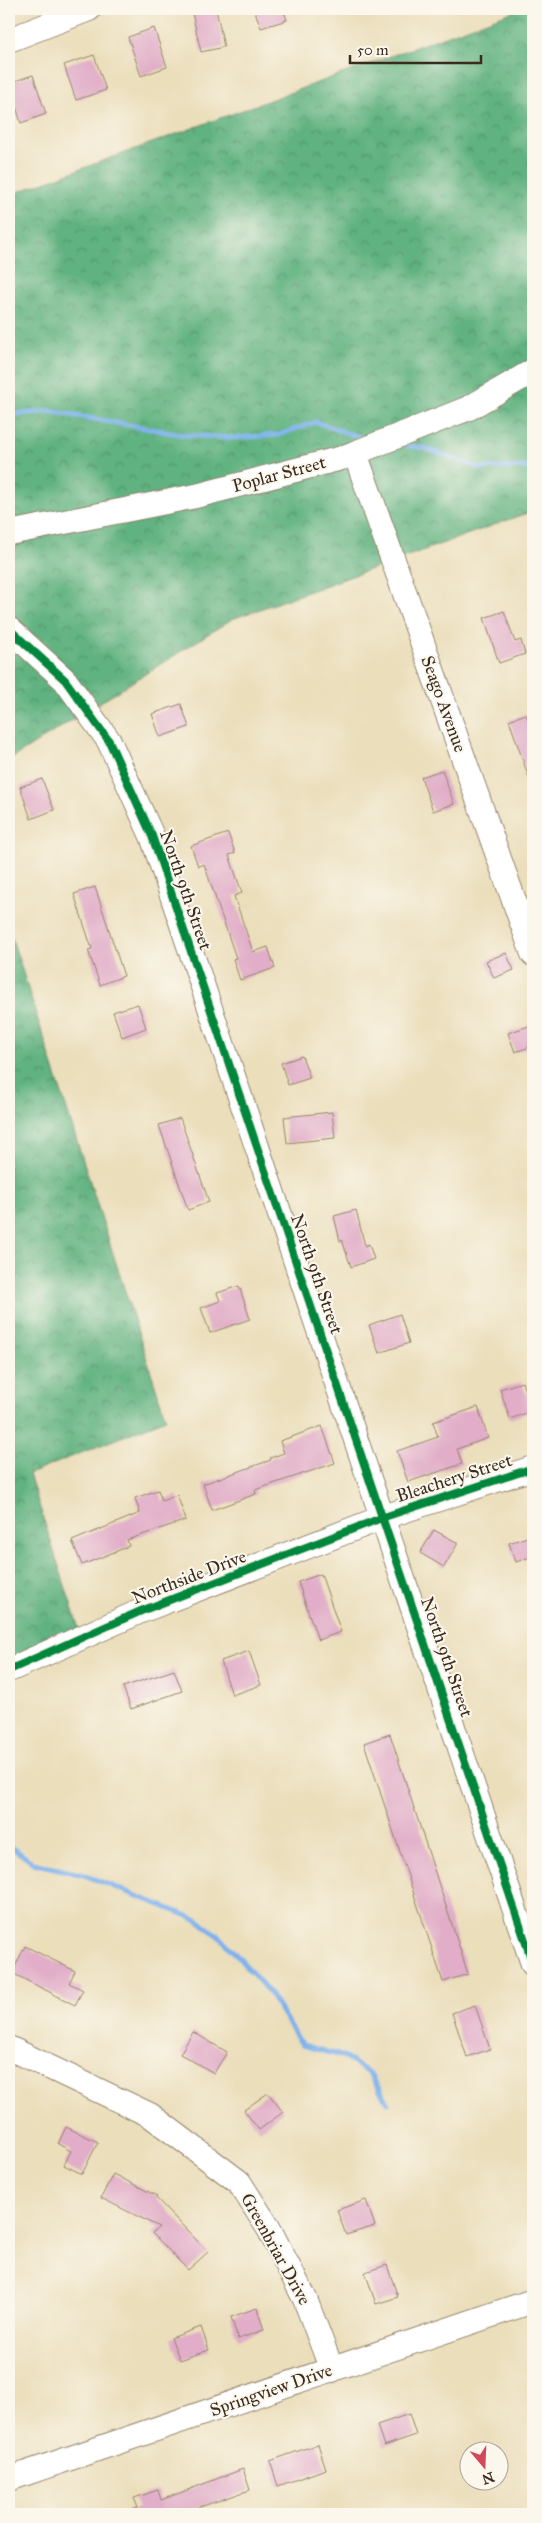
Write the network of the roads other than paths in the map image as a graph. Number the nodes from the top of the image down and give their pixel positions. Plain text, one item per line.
1 (90, 9) edge
2 (9, 40) edge
3 (533, 371) edge
4 (356, 453) junction
5 (9, 532) edge
6 (9, 629) edge
7 (533, 954) edge
8 (533, 1468) edge
9 (384, 1517) junction
10 (9, 1670) edge
11 (533, 1964) edge
12 (9, 2048) edge
13 (533, 2301) edge
14 (332, 2370) junction
15 (9, 2479) edge

1 - 2 street
3 - 4 street, Poplar Street
4 - 5 street, Poplar Street
4 - 7 street, Seago Avenue
6 - 9 street, North 9th Street
8 - 9 street, Bleachery Street
9 - 10 street, Northside Drive
9 - 11 street, North 9th Street
12 - 14 street, Greenbriar Drive
13 - 14 street, Springview Drive
14 - 15 street, Springview Drive

